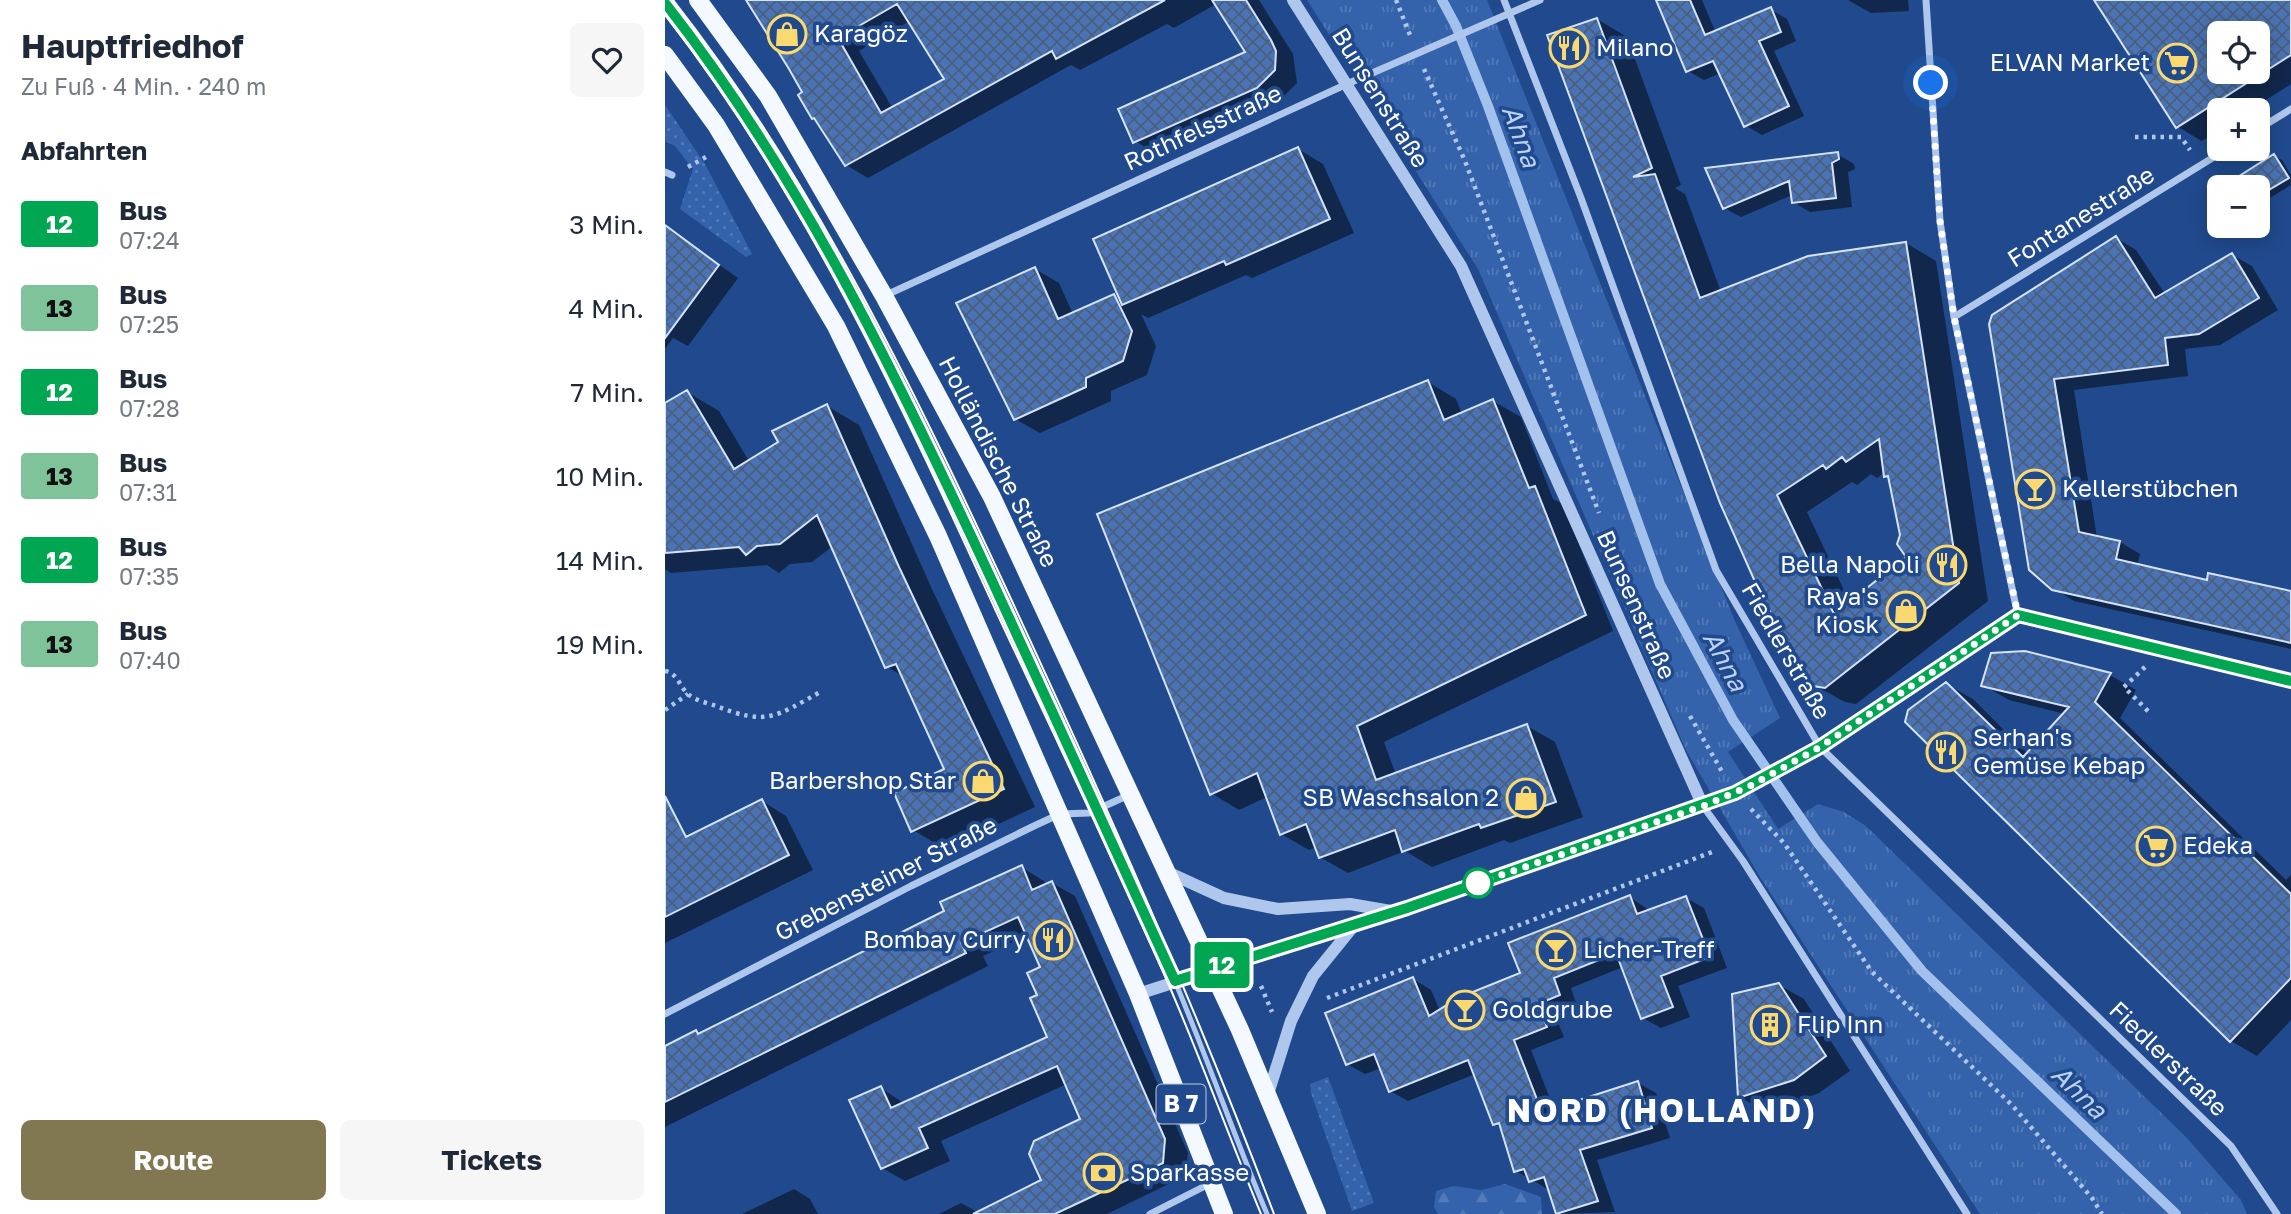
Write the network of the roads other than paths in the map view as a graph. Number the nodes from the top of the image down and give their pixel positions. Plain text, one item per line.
1 (698, 0) edge
2 (1293, 0) edge
3 (1504, 0) edge
4 (1540, 0) edge
5 (1926, 0) edge
6 (665, 2) edge
7 (1510, 13) junction
8 (665, 55) edge
9 (1346, 83) junction
10 (2291, 110) edge
11 (2270, 122) edge
12 (2207, 161) edge
13 (884, 296) junction
14 (1954, 317) junction
15 (2018, 615) junction
16 (2291, 680) edge
17 (1820, 747) junction
18 (1130, 795) junction
19 (1703, 806) junction
20 (1097, 809) junction
21 (1060, 814) junction
22 (1164, 871) junction
23 (1395, 911) junction
24 (1356, 923) junction
25 (1209, 970) junction
26 (1175, 981) junction
27 (1138, 994) junction
28 (665, 1014) edge
29 (1268, 1094) junction
30 (1212, 1183) junction
31 (1150, 1214) edge
32 (1224, 1214) edge
33 (1267, 1214) edge
34 (1317, 1214) edge
35 (1967, 1214) edge
36 (2277, 1214) edge

1 - 13 main road, Holländische Straße
2 - 9 street, Bunsenstraße
3 - 7 street, Fiedlerstraße
4 - 7 street, Rothfelsstraße
5 - 14 street
6 - 20 lane
7 - 9 street, Rothfelsstraße
7 - 17 street, Fiedlerstraße
8 - 21 main road, B 7
9 - 13 street, Rothfelsstraße
9 - 19 street, Bunsenstraße
10 - 11 street
12 - 14 street, Fontanestraße
13 - 18 main road, Holländische Straße
14 - 15 street
15 - 16 street
15 - 17 street
17 - 19 street
17 - 36 street, Fiedlerstraße
18 - 20 street, Grebensteiner Straße
18 - 22 main road, Holländische Straße
19 - 23 street
19 - 35 street, Bunsenstraße
20 - 21 street, Grebensteiner Straße
20 - 26 lane
21 - 27 main road, B 7
21 - 28 street, Grebensteiner Straße
22 - 23 street
22 - 25 main road, Holländische Straße
23 - 24 street
24 - 25 street
24 - 29 street
25 - 26 street
25 - 29 main road, Holländische Straße
26 - 27 street
26 - 33 lane
27 - 30 main road, B 7
29 - 34 main road, Holländische Straße
30 - 31 street
30 - 32 main road, B 7

